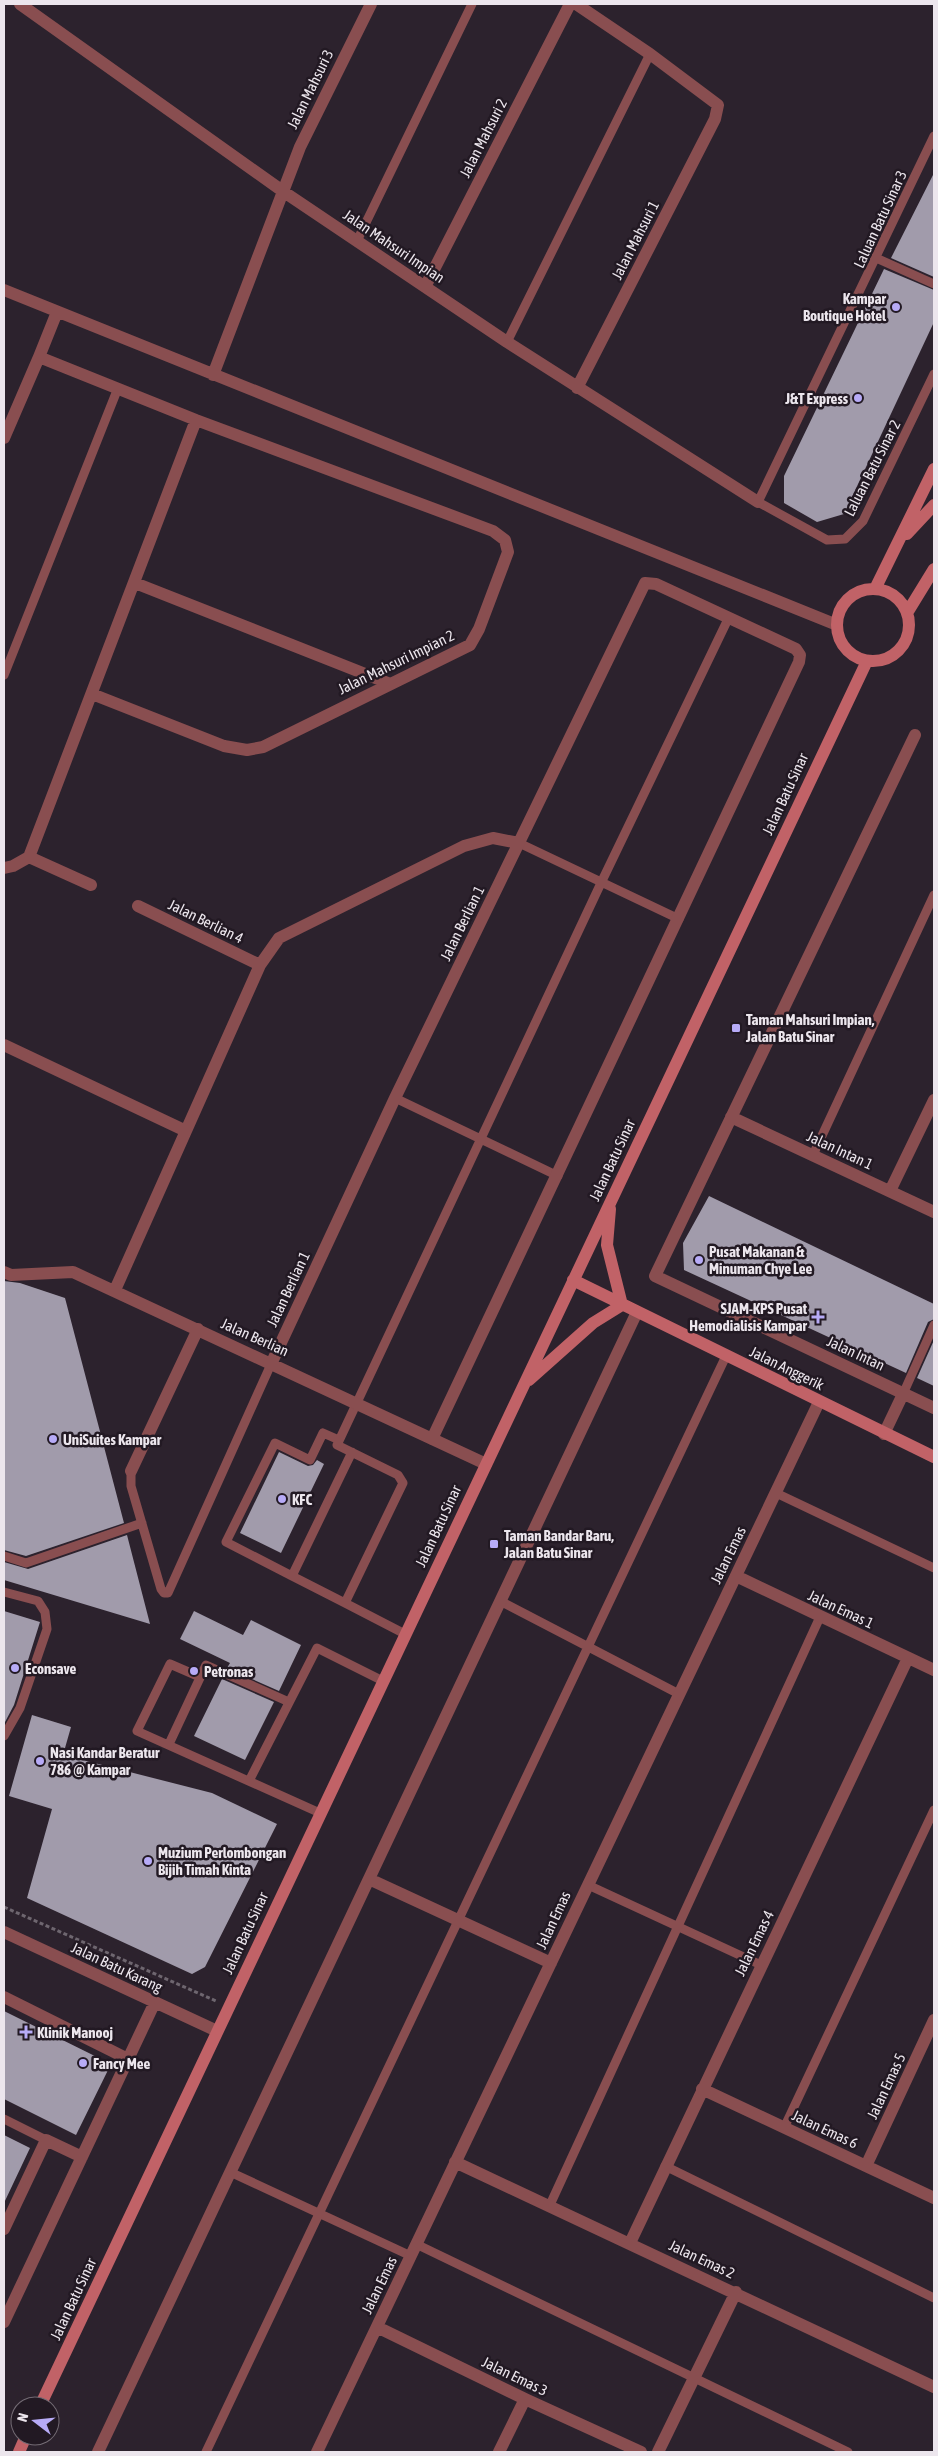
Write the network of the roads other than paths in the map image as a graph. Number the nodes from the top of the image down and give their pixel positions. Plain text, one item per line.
1 (20, 4) edge
2 (371, 4) edge
3 (472, 4) edge
4 (570, 4) edge
5 (576, 4) edge
6 (650, 54) junction
7 (934, 136) edge
8 (284, 192) junction
9 (357, 240) junction
10 (876, 258) junction
11 (934, 284) edge
12 (425, 287) junction
13 (4, 290) edge
14 (57, 312) junction
15 (507, 342) junction
16 (38, 357) junction
17 (934, 374) edge
18 (213, 375) junction
19 (118, 388) junction
20 (577, 388) junction
21 (196, 420) junction
22 (7, 421) edge
23 (4, 438) edge
24 (934, 469) edge
25 (758, 502) junction
26 (934, 504) edge
27 (897, 545) junction
28 (934, 569) edge
29 (135, 583) junction
30 (875, 589) junction
31 (906, 613) junction
32 (729, 617) junction
33 (837, 625) junction
34 (867, 661) junction
35 (4, 675) edge
36 (388, 684) junction
37 (92, 694) junction
38 (915, 735) dead end
39 (519, 843) junction
40 (28, 857) junction
41 (4, 868) edge
42 (601, 883) junction
43 (91, 885) dead end
44 (934, 895) edge
45 (138, 906) dead end
46 (680, 919) junction
47 (260, 965) junction
48 (4, 1045) edge
49 (395, 1098) junction
50 (934, 1102) edge
51 (731, 1117) junction
52 (186, 1132) junction
53 (482, 1139) junction
54 (813, 1155) junction
55 (558, 1176) junction
56 (890, 1191) junction
57 (610, 1201) junction
58 (934, 1212) edge
59 (4, 1272) edge
60 (573, 1280) junction
61 (115, 1290) junction
62 (622, 1305) junction
63 (637, 1312) junction
64 (934, 1325) edge
65 (198, 1329) junction
66 (726, 1356) junction
67 (272, 1362) junction
68 (524, 1384) junction
69 (903, 1394) junction
70 (819, 1402) junction
71 (356, 1403) junction
72 (934, 1408) edge
73 (884, 1434) junction
74 (432, 1439) junction
75 (339, 1440) junction
76 (352, 1452) junction
77 (934, 1457) edge
78 (486, 1464) junction
79 (131, 1471) joint
80 (776, 1493) junction
81 (142, 1523) junction
82 (4, 1556) edge
83 (934, 1568) edge
84 (292, 1576) junction
85 (736, 1576) junction
86 (4, 1592) edge
87 (500, 1601) junction
88 (344, 1603) junction
89 (820, 1617) junction
90 (405, 1634) junction
91 (588, 1647) junction
92 (908, 1658) junction
93 (934, 1670) edge
94 (200, 1678) junction
95 (383, 1681) junction
96 (680, 1694) junction
97 (289, 1702) junction
98 (4, 1736) edge
99 (169, 1744) junction
100 (249, 1781) junction
101 (934, 1810) edge
102 (320, 1813) junction
103 (369, 1879) junction
104 (588, 1885) junction
105 (458, 1920) junction
106 (678, 1928) junction
107 (4, 1932) edge
108 (551, 1963) junction
109 (761, 1965) junction
110 (4, 1997) edge
111 (155, 2002) junction
112 (934, 2020) edge
113 (217, 2031) junction
114 (128, 2059) junction
115 (702, 2090) junction
116 (4, 2119) edge
117 (784, 2128) junction
118 (46, 2140) junction
119 (82, 2157) junction
120 (455, 2162) junction
121 (665, 2166) junction
122 (866, 2166) junction
123 (230, 2172) junction
124 (934, 2198) edge
125 (549, 2207) junction
126 (319, 2214) junction
127 (4, 2229) edge
128 (630, 2243) junction
129 (416, 2244) junction
130 (411, 2256) junction
131 (736, 2292) junction
132 (934, 2298) edge
133 (4, 2322) edge
134 (377, 2327) junction
135 (695, 2377) junction
136 (934, 2387) edge
137 (45, 2396) edge
138 (525, 2399) junction
139 (98, 2452) edge
140 (206, 2452) edge
141 (317, 2452) edge
142 (500, 2452) edge
143 (641, 2452) edge
144 (658, 2452) edge
145 (848, 2452) edge

1 - 8 street, Jalan Mahsuri Impian
2 - 8 street, Jalan Mahsuri 3
3 - 9 lane
4 - 12 street, Jalan Mahsuri 2
5 - 6 street
6 - 15 lane
6 - 20 street, Jalan Mahsuri 1
7 - 10 lane, Laluan Batu Sinar 3
8 - 9 street, Jalan Mahsuri Impian
8 - 18 street, Jalan Mahsuri 3
9 - 12 street, Jalan Mahsuri Impian
10 - 11 lane
10 - 25 lane, Laluan Batu Sinar 3
12 - 15 street, Jalan Mahsuri Impian
13 - 14 street
14 - 16 street
14 - 18 street
15 - 20 street, Jalan Mahsuri Impian
16 - 19 street, Jalan Mahsuri Impian 2
16 - 22 street
17 - 25 lane, Laluan Batu Sinar 2
18 - 33 street
19 - 21 street, Jalan Mahsuri Impian 2
19 - 35 lane
20 - 25 street, Jalan Mahsuri Impian
21 - 29 street
21 - 36 street, Jalan Mahsuri Impian 2
22 - 23 street
24 - 27 street
26 - 27 street
27 - 30 street
28 - 31 street
29 - 36 street
29 - 37 street
30 - 31 street
30 - 33 street
31 - 34 street
32 - 39 street, Jalan Berlian 1
32 - 42 lane
32 - 46 street
33 - 34 street
34 - 57 street, Jalan Batu Sinar
36 - 37 street, Jalan Mahsuri Impian 2
37 - 40 street
38 - 51 street
39 - 42 lane
39 - 47 street
39 - 49 street, Jalan Berlian 1
40 - 41 street
40 - 43 street
42 - 46 lane
42 - 53 lane
44 - 54 lane
45 - 47 street, Jalan Berlian 4
46 - 55 street
47 - 52 street
48 - 52 street
49 - 53 lane
49 - 67 street, Jalan Berlian 1
50 - 56 street
51 - 54 street, Jalan Intan 1
51 - 69 street, Jalan Intan
52 - 61 street
53 - 55 lane
53 - 71 lane
54 - 56 street, Jalan Intan 1
55 - 74 street
56 - 58 street, Jalan Intan 1
57 - 60 street, Jalan Batu Sinar
57 - 62 street
59 - 61 street, Jalan Berlian
60 - 62 street, Jalan Anggerik
60 - 68 street, Jalan Batu Sinar
61 - 65 street, Jalan Berlian
62 - 63 street, Jalan Anggerik
62 - 68 street
63 - 66 street, Jalan Anggerik
63 - 87 street
64 - 69 lane
65 - 67 street, Jalan Berlian
65 - 79 street
66 - 70 street, Jalan Anggerik
66 - 91 lane
67 - 71 street, Jalan Berlian
67 - 81 lane
68 - 78 street, Jalan Batu Sinar
69 - 72 street, Jalan Intan
69 - 73 street
70 - 73 street, Jalan Anggerik
70 - 80 street, Jalan Emas
71 - 74 street, Jalan Berlian
71 - 75 lane
73 - 77 street, Jalan Anggerik
74 - 78 street, Jalan Berlian
75 - 76 lane
75 - 84 lane
76 - 84 lane
76 - 88 lane
78 - 90 street, Jalan Batu Sinar
79 - 81 lane
80 - 83 lane
80 - 85 street, Jalan Emas
81 - 82 lane
84 - 88 lane
85 - 89 street, Jalan Emas 1
85 - 96 street, Jalan Emas
86 - 98 lane
87 - 91 lane
87 - 103 street
88 - 90 lane
89 - 92 street, Jalan Emas 1
89 - 106 lane
90 - 95 street, Jalan Batu Sinar
91 - 96 lane
91 - 105 lane
92 - 93 street, Jalan Emas 1
92 - 109 street, Jalan Emas 4
94 - 97 lane
94 - 99 lane
94 - 99 lane
95 - 97 lane
95 - 102 street, Jalan Batu Sinar
96 - 104 street, Jalan Emas
97 - 100 lane
99 - 100 lane
100 - 102 lane
101 - 117 lane
102 - 113 street, Jalan Batu Sinar
103 - 105 street
103 - 123 street
104 - 106 lane
104 - 108 street, Jalan Emas
105 - 108 street
105 - 126 lane
106 - 109 lane
106 - 125 lane
107 - 111 street, Jalan Batu Karang
108 - 120 street, Jalan Emas
109 - 115 street, Jalan Emas 4
110 - 114 street
111 - 113 street, Jalan Batu Karang
111 - 114 street
112 - 122 street, Jalan Emas 5
113 - 137 street, Jalan Batu Sinar
114 - 119 street
115 - 117 street, Jalan Emas 6
115 - 121 street, Jalan Emas 4
116 - 118 lane
117 - 122 street, Jalan Emas 6
118 - 119 street
118 - 127 street
119 - 133 street
120 - 125 street, Jalan Emas 2
120 - 129 street, Jalan Emas
121 - 128 street, Jalan Emas 4
121 - 132 lane
122 - 124 street, Jalan Emas 6
123 - 126 lane
123 - 139 street
125 - 128 street, Jalan Emas 2
126 - 130 lane
126 - 140 lane
128 - 131 street, Jalan Emas 2
129 - 130 street, Jalan Emas
129 - 135 lane
130 - 134 street, Jalan Emas
131 - 135 street
131 - 136 street, Jalan Emas 2
134 - 138 street, Jalan Emas 3
134 - 141 street, Jalan Emas
135 - 144 street
135 - 145 lane
138 - 142 street
138 - 143 street, Jalan Emas 3

